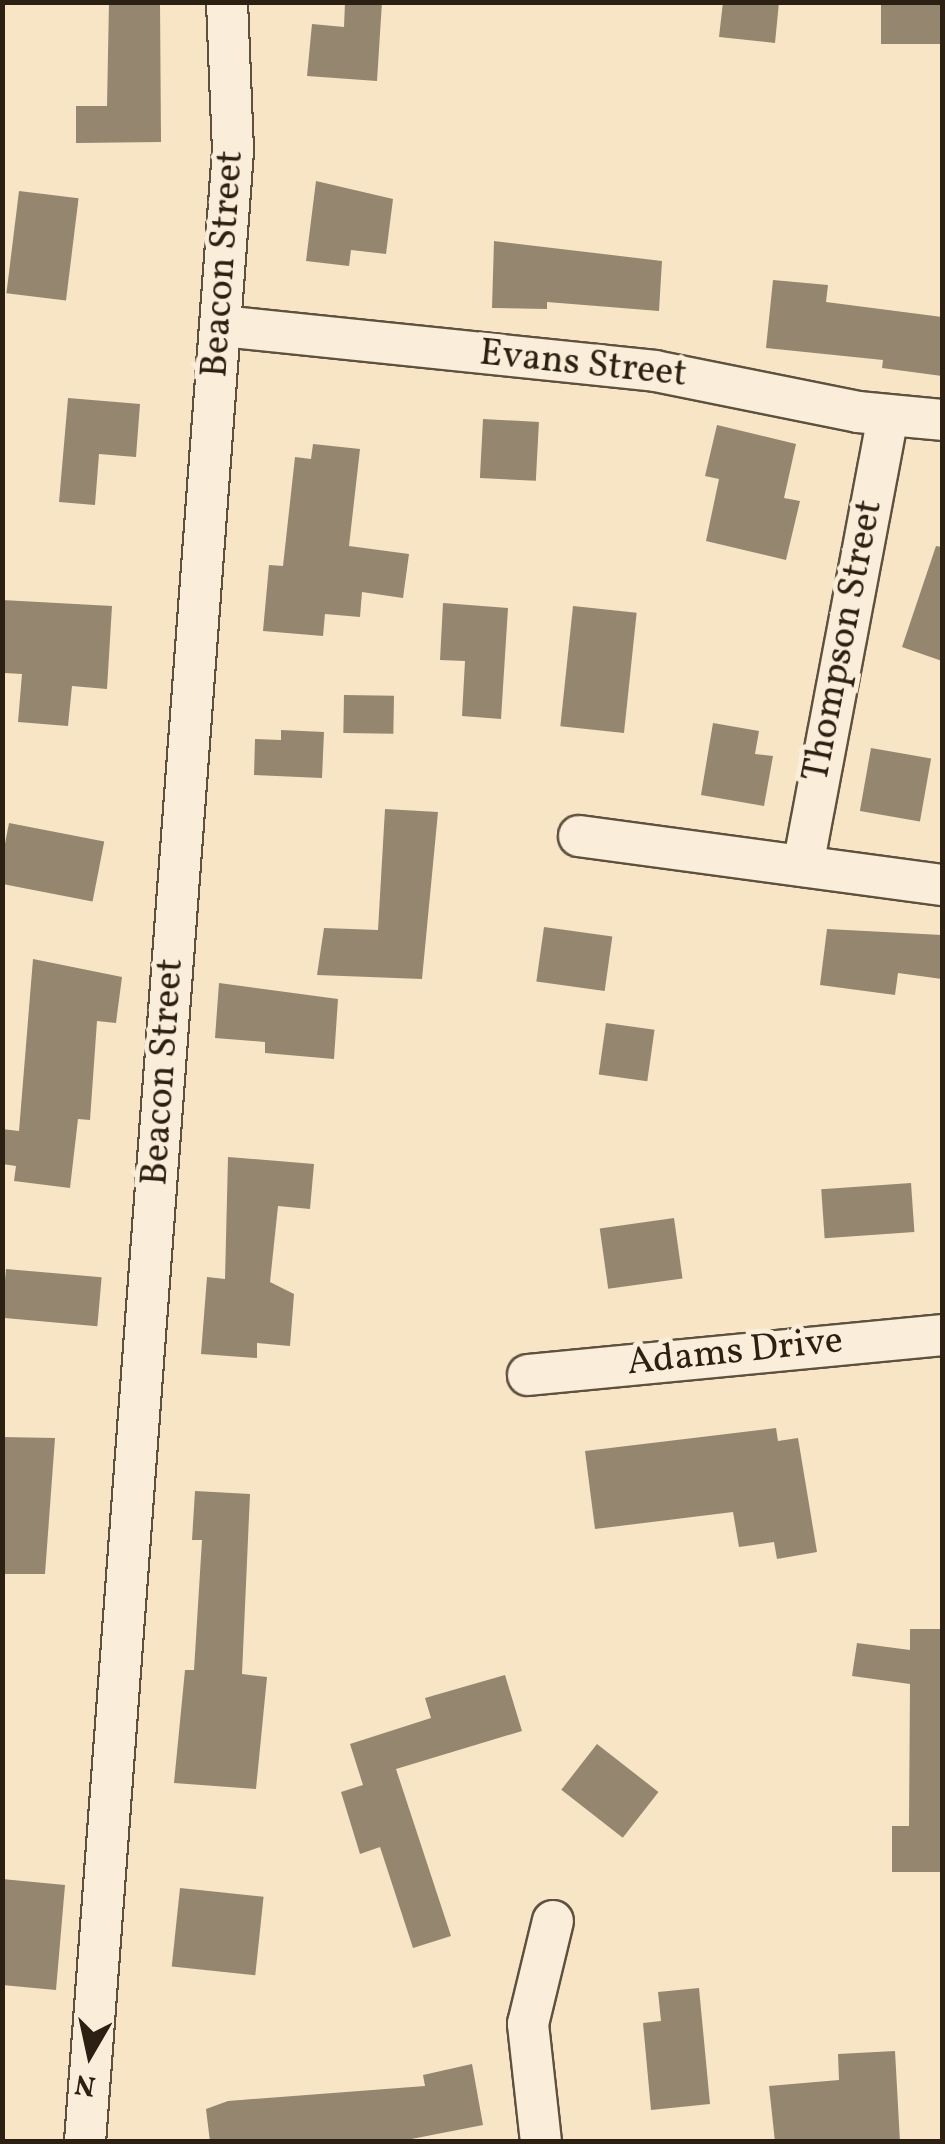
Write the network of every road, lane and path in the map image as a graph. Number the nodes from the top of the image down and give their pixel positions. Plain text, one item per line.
1 (227, 2) edge
2 (221, 326) junction
3 (888, 416) junction
4 (942, 420) edge
5 (579, 836) dead end
6 (803, 866) junction
7 (942, 885) edge
8 (942, 1335) edge
9 (528, 1375) dead end
10 (553, 1921) dead end
11 (85, 2142) edge
12 (541, 2142) edge

1 - 2 street, Beacon Street
2 - 3 street, Evans Street
2 - 11 street, Beacon Street
3 - 4 street, Evans Street
3 - 6 street, Thompson Street
5 - 6 street
6 - 7 street
8 - 9 street, Adams Drive
10 - 12 street

